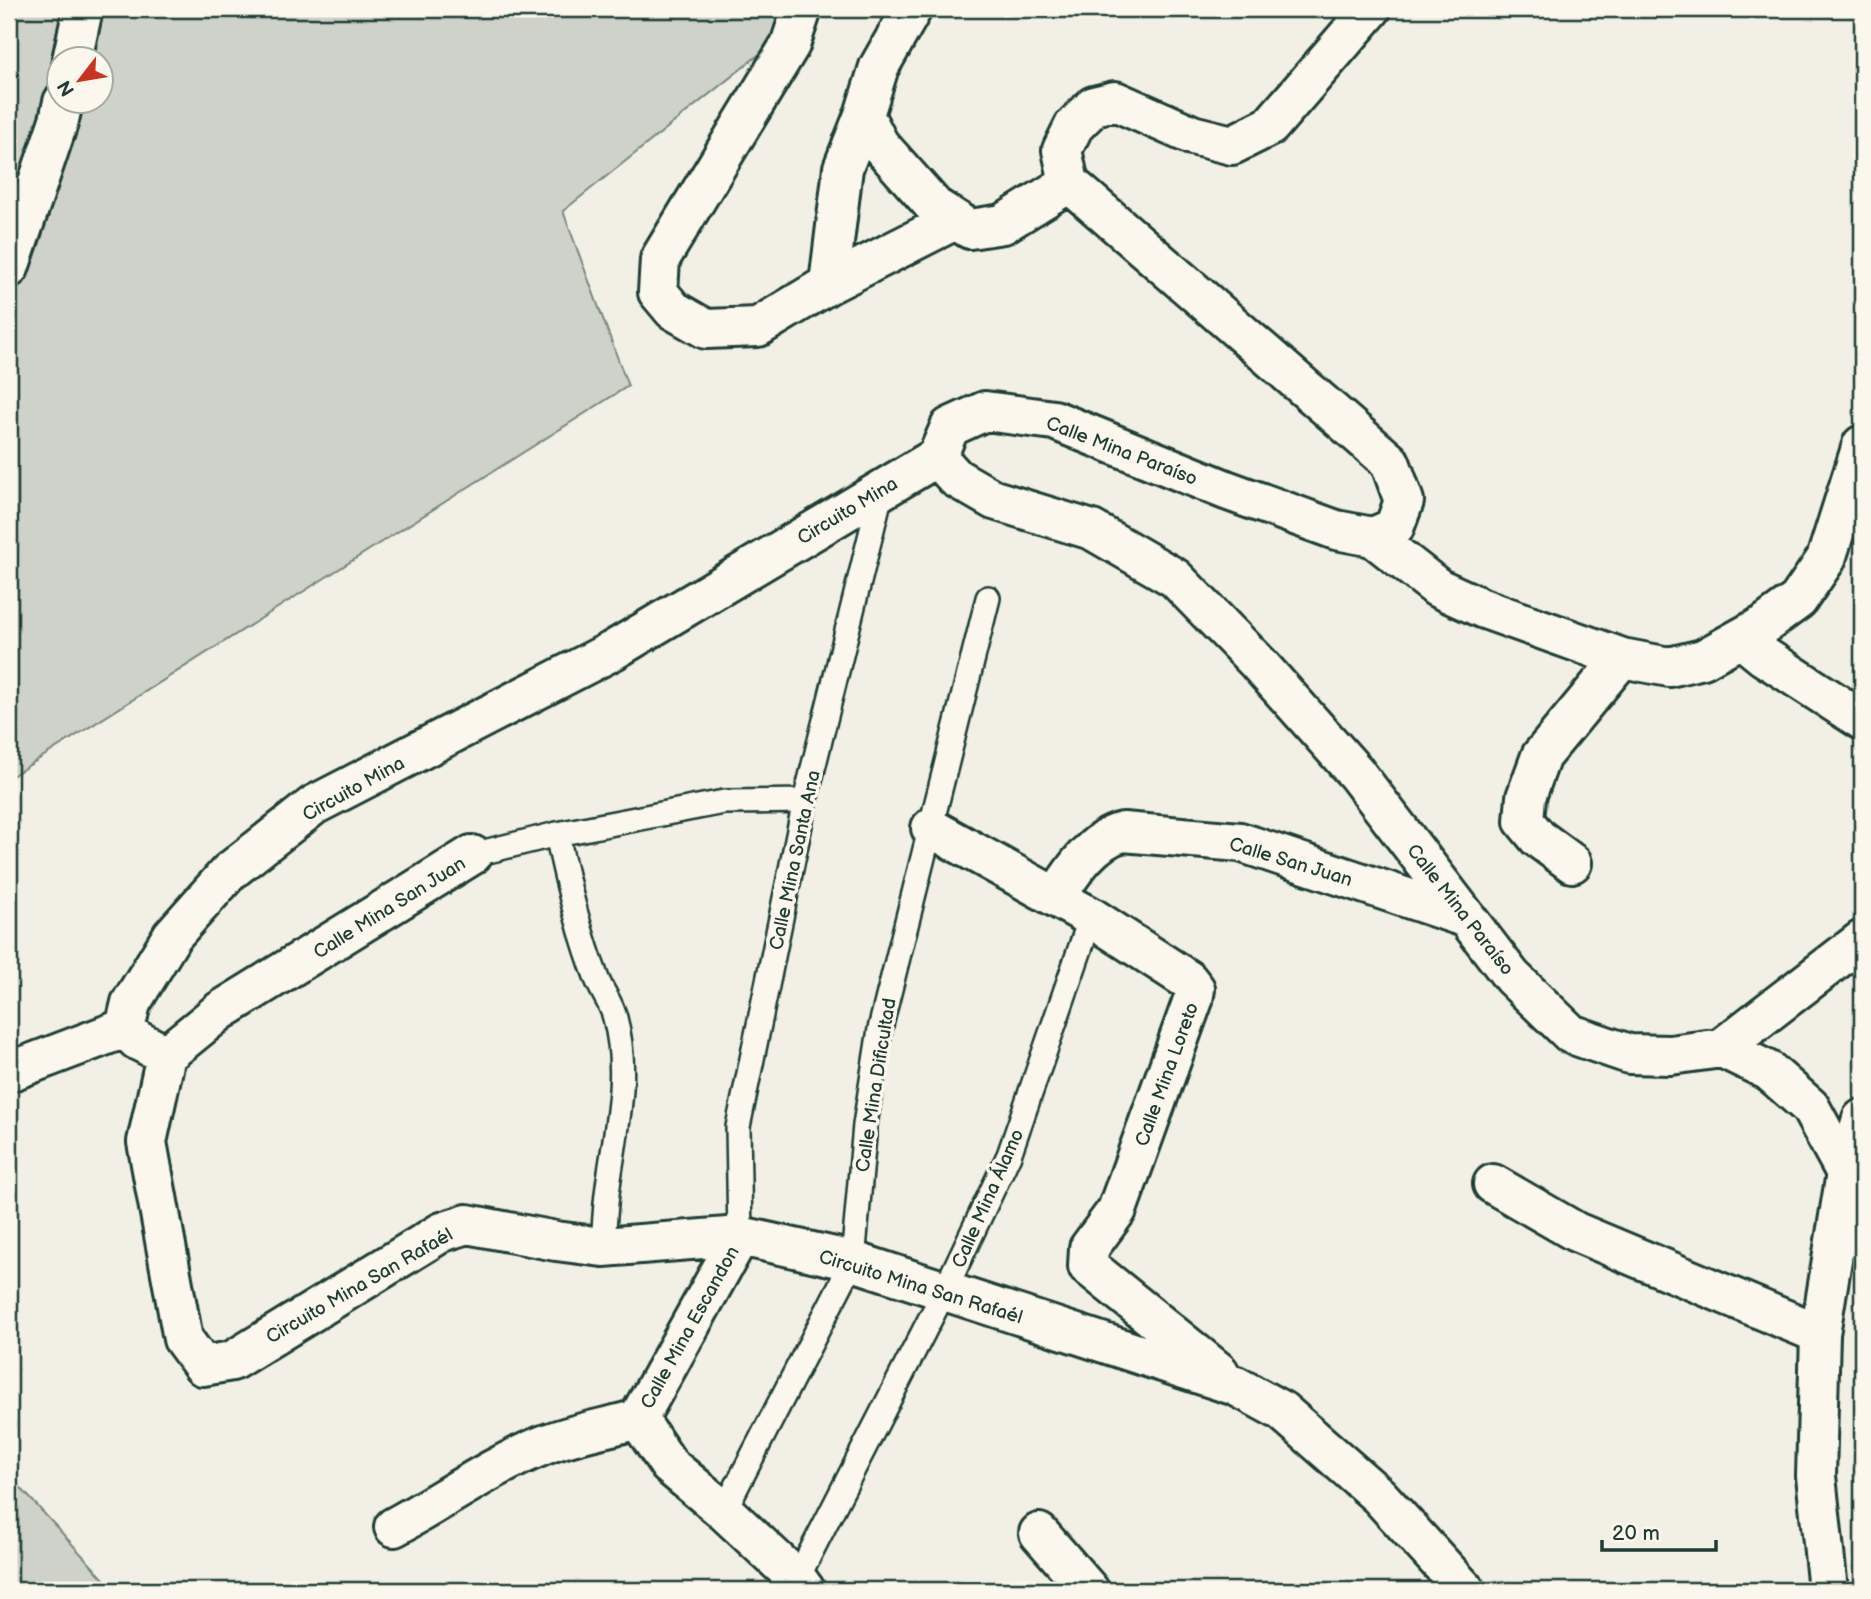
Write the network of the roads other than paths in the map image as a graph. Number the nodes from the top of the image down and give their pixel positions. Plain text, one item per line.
1 (83, 9) edge
2 (802, 9) edge
3 (912, 9) edge
4 (1371, 9) edge
5 (75, 46) edge
6 (864, 115) junction
7 (60, 116) edge
8 (1069, 183) junction
9 (955, 220) junction
10 (9, 268) edge
11 (829, 284) junction
12 (1862, 445) edge
13 (937, 457) junction
14 (882, 489) junction
15 (1373, 537) junction
16 (988, 598) dead end
17 (1741, 638) junction
18 (1622, 658) junction
19 (1862, 720) edge
20 (805, 801) junction
21 (931, 828) junction
22 (556, 834) junction
23 (472, 855) joint
24 (1573, 863) dead end
25 (1056, 897) junction
26 (1091, 917) junction
27 (1466, 918) junction
28 (1862, 940) edge
29 (125, 1028) junction
30 (1722, 1048) junction
31 (166, 1055) junction
32 (9, 1072) edge
33 (1862, 1119) edge
34 (1846, 1173) junction
35 (1493, 1184) dead end
36 (740, 1236) junction
37 (603, 1247) junction
38 (853, 1261) junction
39 (944, 1292) junction
40 (1820, 1334) junction
41 (1236, 1386) junction
42 (638, 1419) junction
43 (724, 1511) junction
44 (394, 1527) dead end
45 (1039, 1533) dead end
46 (801, 1585) edge
47 (1089, 1590) edge
48 (1465, 1590) edge
49 (1828, 1590) edge

1 - 5 street
2 - 11 street
3 - 6 street
4 - 8 street
6 - 9 street
6 - 11 street
7 - 10 street
8 - 9 street
8 - 15 street
9 - 11 street
12 - 17 street
13 - 14 street, Circuito Mina
13 - 15 street, Calle Mina Paraíso
13 - 27 street, Calle Mina Paraíso
14 - 20 lane, Calle Mina Santa Ana
14 - 29 street, Circuito Mina
15 - 18 street
16 - 21 lane, Calle Mina Dificultad
17 - 18 street
17 - 19 street
18 - 24 street
20 - 22 lane, Calle Mina San Juan
20 - 36 lane, Calle Mina Santa Ana
21 - 25 street, Calle Mina Loreto
21 - 38 lane, Calle Mina Dificultad
22 - 23 lane, Calle Mina San Juan
22 - 37 lane
23 - 31 street, Calle Mina San Juan
25 - 26 street, Calle Mina Loreto
25 - 27 street, Calle San Juan
26 - 39 lane, Calle Mina Álamo
26 - 41 street, Calle Mina Loreto
27 - 30 street, Calle Mina Paraíso
28 - 30 street
29 - 31 street
29 - 32 street
30 - 34 street
31 - 37 street, Circuito Mina San Rafaél
33 - 34 street
34 - 40 street
35 - 40 street
36 - 37 street, Circuito Mina San Rafaél
36 - 38 street, Circuito Mina San Rafaél
36 - 42 street, Calle Mina Escandon
38 - 39 street, Circuito Mina San Rafaél
38 - 43 lane, Calle Mina Dificultad
39 - 41 street, Circuito Mina San Rafaél
39 - 46 lane, Calle Mina Álamo
40 - 49 street
41 - 48 street, Circuito Mina San Rafaél
42 - 43 street
42 - 44 street
43 - 46 street
45 - 47 street

